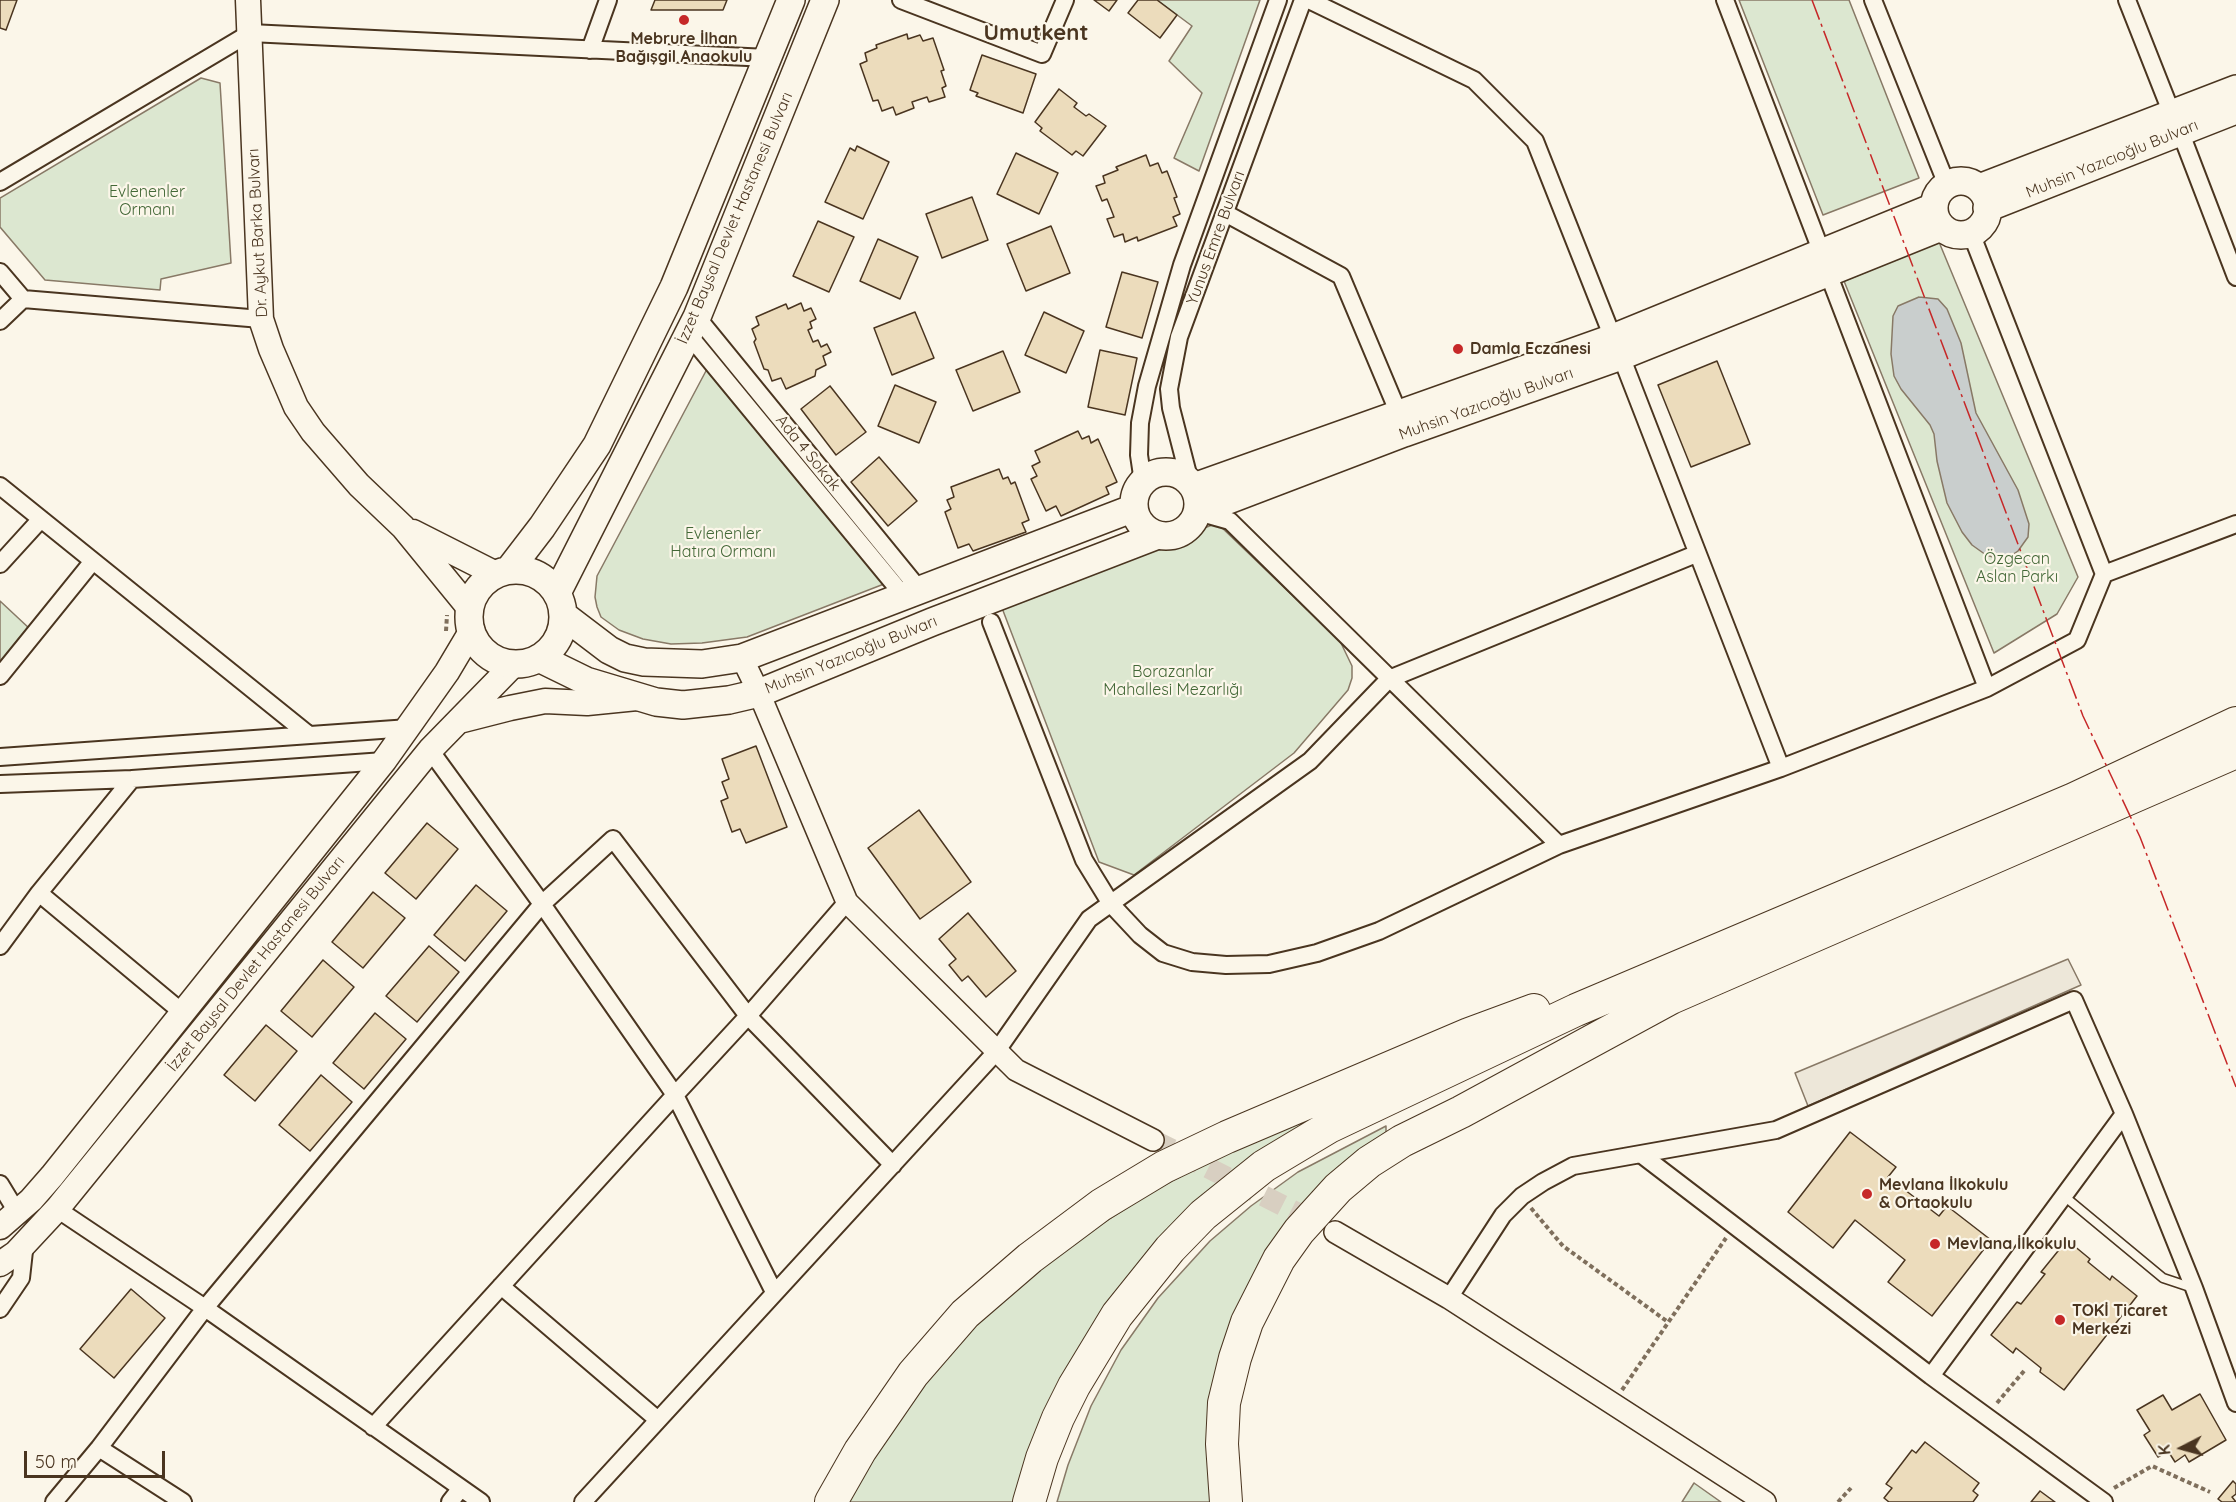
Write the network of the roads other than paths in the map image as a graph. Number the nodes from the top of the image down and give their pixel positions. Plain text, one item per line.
1 (248, 0) edge
2 (608, 0) edge
3 (791, 0) edge
4 (825, 0) edge
5 (901, 0) edge
6 (1065, 0) edge
7 (1278, 0) edge
8 (1303, 0) edge
9 (1309, 0) edge
10 (1725, 0) edge
11 (1873, 0) edge
12 (2127, 0) edge
13 (250, 33) junction
14 (590, 50) junction
15 (768, 58) junction
16 (2236, 89) edge
17 (2236, 110) edge
18 (2176, 123) junction
19 (0, 182) edge
20 (1983, 198) junction
21 (1941, 206) junction
22 (1225, 213) junction
23 (1971, 233) junction
24 (1825, 263) junction
25 (0, 272) edge
26 (2236, 278) edge
27 (23, 299) junction
28 (261, 319) junction
29 (0, 321) edge
30 (693, 326) junction
31 (1617, 347) junction
32 (1399, 414) junction
33 (1143, 482) junction
34 (0, 486) edge
35 (1194, 494) junction
36 (1134, 508) junction
37 (41, 519) junction
38 (2236, 524) edge
39 (403, 527) junction
40 (1158, 535) junction
41 (1696, 554) junction
42 (2, 557) edge
43 (93, 561) junction
44 (503, 572) junction
45 (2104, 574) junction
46 (911, 592) junction
47 (560, 604) junction
48 (471, 619) junction
49 (991, 622) dead end
50 (742, 658) junction
51 (527, 661) junction
52 (0, 676) edge
53 (1389, 679) junction
54 (1987, 688) junction
55 (759, 693) junction
56 (638, 698) junction
57 (456, 722) junction
58 (2236, 723) edge
59 (409, 728) junction
60 (309, 735) junction
61 (430, 750) junction
62 (2236, 752) edge
63 (0, 757) edge
64 (384, 761) junction
65 (1780, 768) junction
66 (132, 779) junction
67 (0, 784) edge
68 (1559, 845) junction
69 (39, 893) junction
70 (847, 902) junction
71 (542, 904) junction
72 (1111, 904) junction
73 (0, 946) edge
74 (1639, 983) junction
75 (1671, 998) junction
76 (183, 1013) junction
77 (748, 1016) junction
78 (996, 1052) junction
79 (675, 1095) junction
80 (2124, 1114) junction
81 (1152, 1140) tunnel mouth
82 (1642, 1155) junction
83 (894, 1165) junction
84 (0, 1184) edge
85 (2064, 1196) junction
86 (57, 1209) junction
87 (8, 1220) edge
88 (1335, 1232) tunnel mouth
89 (25, 1242) junction
90 (0, 1264) edge
91 (501, 1286) junction
92 (2194, 1288) junction
93 (774, 1292) junction
94 (1449, 1298) junction
95 (205, 1308) junction
96 (0, 1309) edge
97 (1931, 1376) junction
98 (2236, 1403) edge
99 (658, 1420) junction
100 (373, 1427) junction
101 (99, 1448) junction
102 (461, 1488) junction
103 (2101, 1500) edge
104 (54, 1502) edge
105 (183, 1502) edge
106 (450, 1502) edge
107 (481, 1502) edge
108 (583, 1502) edge
109 (831, 1502) edge
110 (1029, 1502) edge
111 (1046, 1502) edge
112 (1226, 1502) edge
113 (1765, 1502) edge

1 - 13 main road, Dr. Aykut Barka Bulvarı
2 - 14 street
3 - 15 main road, İzzet Baysal Devlet Hastanesi Bulvarı
4 - 30 main road, İzzet Baysal Devlet Hastanesi Bulvarı
5 - 6 street
7 - 33 street
8 - 22 street, Yunus Emre Bulvarı
9 - 31 street
10 - 24 street
11 - 21 street
12 - 18 street
13 - 14 street
13 - 19 street
13 - 28 main road, Dr. Aykut Barka Bulvarı
14 - 15 street
15 - 44 main road, İzzet Baysal Devlet Hastanesi Bulvarı
16 - 18 main road
17 - 18 main road, Muhsin Yazıcıoğlu Bulvarı
18 - 20 main road, Muhsin Yazıcıoğlu Bulvarı
18 - 26 street
20 - 21 main road
20 - 23 main road
21 - 23 main road
21 - 24 main road, Muhsin Yazıcıoğlu Bulvarı
22 - 32 street
22 - 35 street, Yunus Emre Bulvarı
23 - 45 street
24 - 31 main road, Muhsin Yazıcıoğlu Bulvarı
24 - 54 street
25 - 27 street
27 - 28 street
27 - 29 street
28 - 39 main road, Dr. Aykut Barka Bulvarı
30 - 46 street, Ada 4 Sokak
30 - 47 main road, İzzet Baysal Devlet Hastanesi Bulvarı
31 - 32 main road
31 - 35 main road, Muhsin Yazıcıoğlu Bulvarı
31 - 41 street
32 - 35 main road
33 - 35 main road
33 - 36 main road
34 - 37 street
35 - 40 main road
35 - 53 street
36 - 40 main road
36 - 46 main road
37 - 42 street
37 - 43 street
38 - 45 street
39 - 44 main road, Dr. Aykut Barka Bulvarı
39 - 48 main road, Dr. Aykut Barka Bulvarı
40 - 55 main road, Muhsin Yazıcıoğlu Bulvarı
41 - 53 street
41 - 65 street
43 - 52 street
43 - 60 street
44 - 47 main road
44 - 48 main road
45 - 54 street
46 - 50 main road
47 - 50 main road
47 - 51 main road
48 - 51 main road
48 - 59 main road, İzzet Baysal Devlet Hastanesi Bulvarı
49 - 72 street
50 - 55 street
51 - 56 main road, Muhsin Yazıcıoğlu Bulvarı
51 - 57 main road, İzzet Baysal Devlet Hastanesi Bulvarı
53 - 68 street
53 - 72 street
54 - 65 street
55 - 56 main road, Muhsin Yazıcıoğlu Bulvarı
55 - 70 street
56 - 57 main road
57 - 61 main road, İzzet Baysal Devlet Hastanesi Bulvarı
58 - 74 highway
59 - 60 street
59 - 64 main road, İzzet Baysal Devlet Hastanesi Bulvarı
60 - 63 street
61 - 71 street
61 - 86 main road, İzzet Baysal Devlet Hastanesi Bulvarı
62 - 75 highway
64 - 66 street
64 - 76 main road, İzzet Baysal Devlet Hastanesi Bulvarı
65 - 68 street
66 - 67 street
66 - 69 street
68 - 72 street
69 - 73 street
69 - 76 street
70 - 77 street
70 - 78 street
71 - 77 street
71 - 79 street
71 - 95 street
72 - 78 street
74 - 109 highway
74 - 110 highway
75 - 111 highway
75 - 112 highway
76 - 87 main road, İzzet Baysal Devlet Hastanesi Bulvarı
77 - 79 street
77 - 83 street
78 - 81 street
78 - 83 street
79 - 91 street
79 - 93 street
80 - 82 street
80 - 85 street
80 - 92 street
82 - 94 street
82 - 97 street
83 - 93 street
84 - 87 street
85 - 92 lane
85 - 97 street
86 - 89 main road, İzzet Baysal Devlet Hastanesi Bulvarı
86 - 95 street
88 - 94 street
89 - 90 main road, İzzet Baysal Devlet Hastanesi Bulvarı
89 - 96 street
91 - 99 street
91 - 100 street
92 - 98 street
93 - 99 street
94 - 113 street
95 - 100 street
95 - 101 street
97 - 103 street
99 - 108 street
100 - 102 street
101 - 104 street
101 - 105 street
102 - 106 street
102 - 107 street

